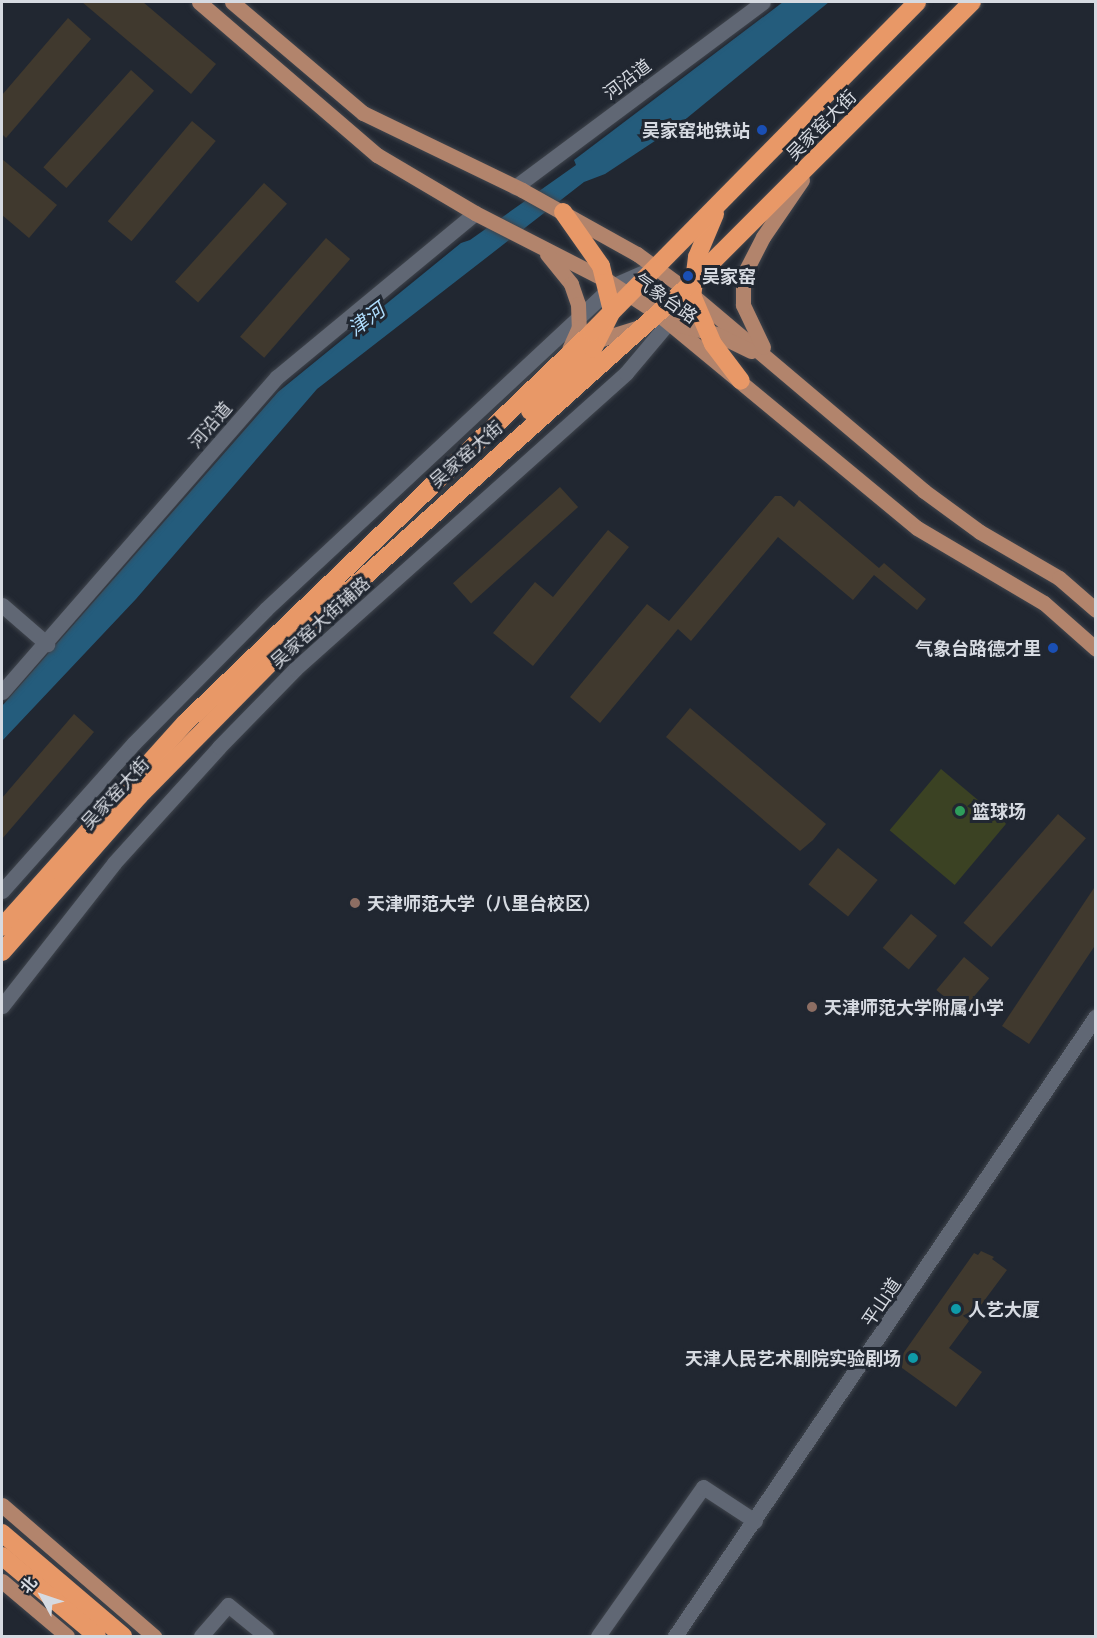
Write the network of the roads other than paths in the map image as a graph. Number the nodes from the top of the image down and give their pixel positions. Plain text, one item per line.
1 (199, 2) edge
2 (232, 2) edge
3 (763, 2) edge
4 (917, 2) edge
5 (972, 2) edge
6 (814, 162) junction
7 (518, 188) junction
8 (727, 194) junction
9 (563, 212) junction
10 (481, 216) junction
11 (539, 245) junction
12 (655, 267) junction
13 (615, 288) junction
14 (690, 288) junction
15 (612, 311) junction
16 (579, 316) junction
17 (656, 320) junction
18 (706, 331) junction
19 (602, 338) junction
20 (773, 362) junction
21 (551, 370) junction
22 (741, 381) junction
23 (500, 451) junction
24 (406, 524) junction
25 (2, 605) edge
26 (1095, 610) edge
27 (47, 644) junction
28 (1095, 649) edge
29 (2, 692) edge
30 (2, 891) edge
31 (2, 927) edge
32 (2, 952) edge
33 (2, 1006) edge
34 (1095, 1016) edge
35 (2, 1505) edge
36 (754, 1521) junction
37 (2, 1533) edge
38 (2, 1556) edge
39 (2, 1581) edge
40 (67, 1636) edge
41 (97, 1636) edge
42 (123, 1636) edge
43 (154, 1636) edge
44 (201, 1636) edge
45 (266, 1636) edge
46 (598, 1636) edge
47 (675, 1636) edge

1 - 10 main road, 气象台路
2 - 7 main road, 气象台路
3 - 7 street, 河沿道
4 - 8 highway, 吴家窑大街
5 - 6 highway, 吴家窑大街
6 - 14 highway, 吴家窑大街
6 - 20 main road
7 - 9 main road, 气象台路
8 - 12 highway, 吴家窑大街
8 - 14 highway
9 - 12 main road, 气象台路
9 - 13 highway
10 - 11 main road, 气象台路
10 - 27 street, 河沿道
11 - 13 main road, 气象台路
11 - 16 main road
12 - 13 highway, 吴家窑大街
12 - 14 main road, 气象台路
13 - 15 highway, 吴家窑大街
13 - 16 street
13 - 17 main road, 气象台路
14 - 17 highway, 吴家窑大街
14 - 18 highway
14 - 20 main road, 气象台路
15 - 19 highway
15 - 21 highway, 吴家窑大街
16 - 21 main road
16 - 30 street
17 - 18 main road
17 - 19 main road
17 - 22 main road, 气象台路
17 - 23 highway, 吴家窑大街
17 - 33 street, 吴家窑大街辅路
18 - 20 main road
18 - 22 highway
19 - 21 main road
19 - 23 highway
20 - 26 main road, 气象台路
21 - 24 highway, 吴家窑大街
22 - 28 main road, 气象台路
23 - 24 highway, 吴家窑大街
24 - 31 highway, 吴家窑大街
24 - 32 highway, 吴家窑大街
25 - 27 street
27 - 29 street, 河沿道
34 - 36 street, 平山道
35 - 43 main road
36 - 46 street
36 - 47 street, 平山道
37 - 42 highway
38 - 41 highway
39 - 40 main road
44 - 45 street

